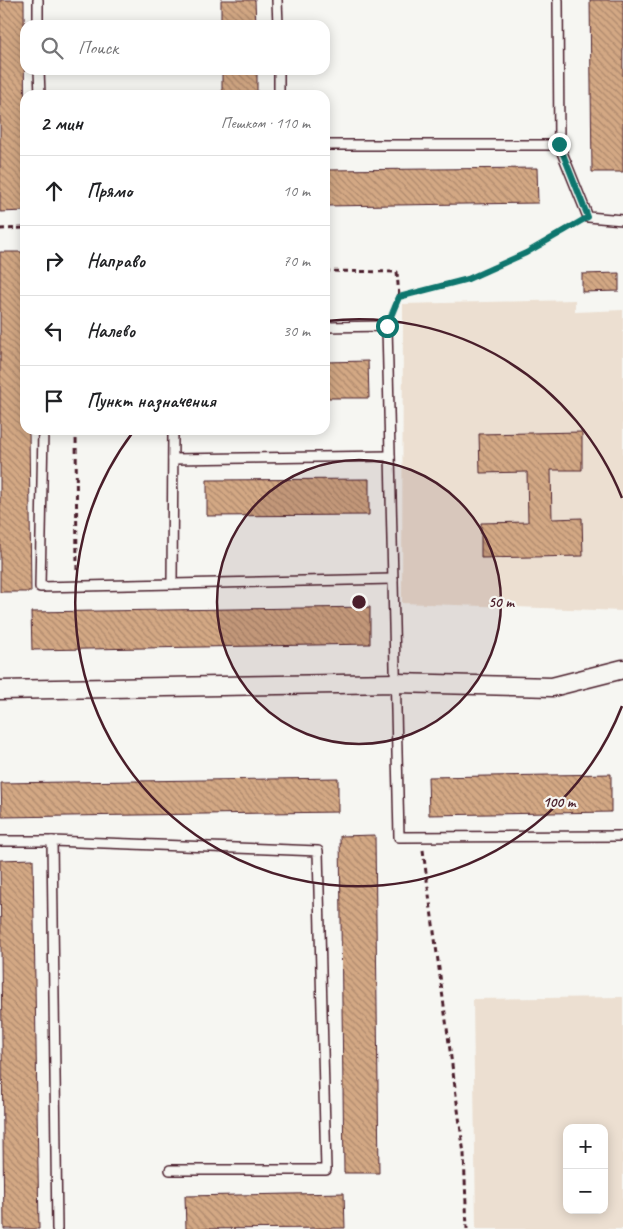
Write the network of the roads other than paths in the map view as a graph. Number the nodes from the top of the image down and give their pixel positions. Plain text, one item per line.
1 (38, 0) edge
2 (277, 0) edge
3 (558, 0) edge
4 (38, 20) edge
5 (278, 20) edge
6 (39, 75) edge
7 (279, 75) edge
8 (40, 90) edge
9 (279, 90) edge
10 (559, 144) junction
11 (330, 145) edge
12 (623, 220) edge
13 (330, 327) edge
14 (43, 435) edge
15 (173, 435) edge
16 (390, 456) junction
17 (173, 458) junction
18 (394, 580) junction
19 (172, 584) junction
20 (623, 669) edge
21 (396, 683) junction
22 (0, 690) edge
23 (623, 836) edge
24 (0, 841) edge
25 (52, 841) junction
26 (170, 1170) dead end
27 (57, 1229) edge

1 - 4 lane
2 - 5 lane
3 - 10 lane
6 - 8 lane
7 - 9 lane
10 - 11 lane
10 - 12 lane
13 - 16 lane
14 - 19 lane
15 - 17 lane
16 - 17 lane
16 - 18 lane
17 - 19 lane
18 - 19 lane
18 - 21 lane
20 - 21 street
21 - 22 street
21 - 23 lane
24 - 25 lane
25 - 26 lane
25 - 27 lane

